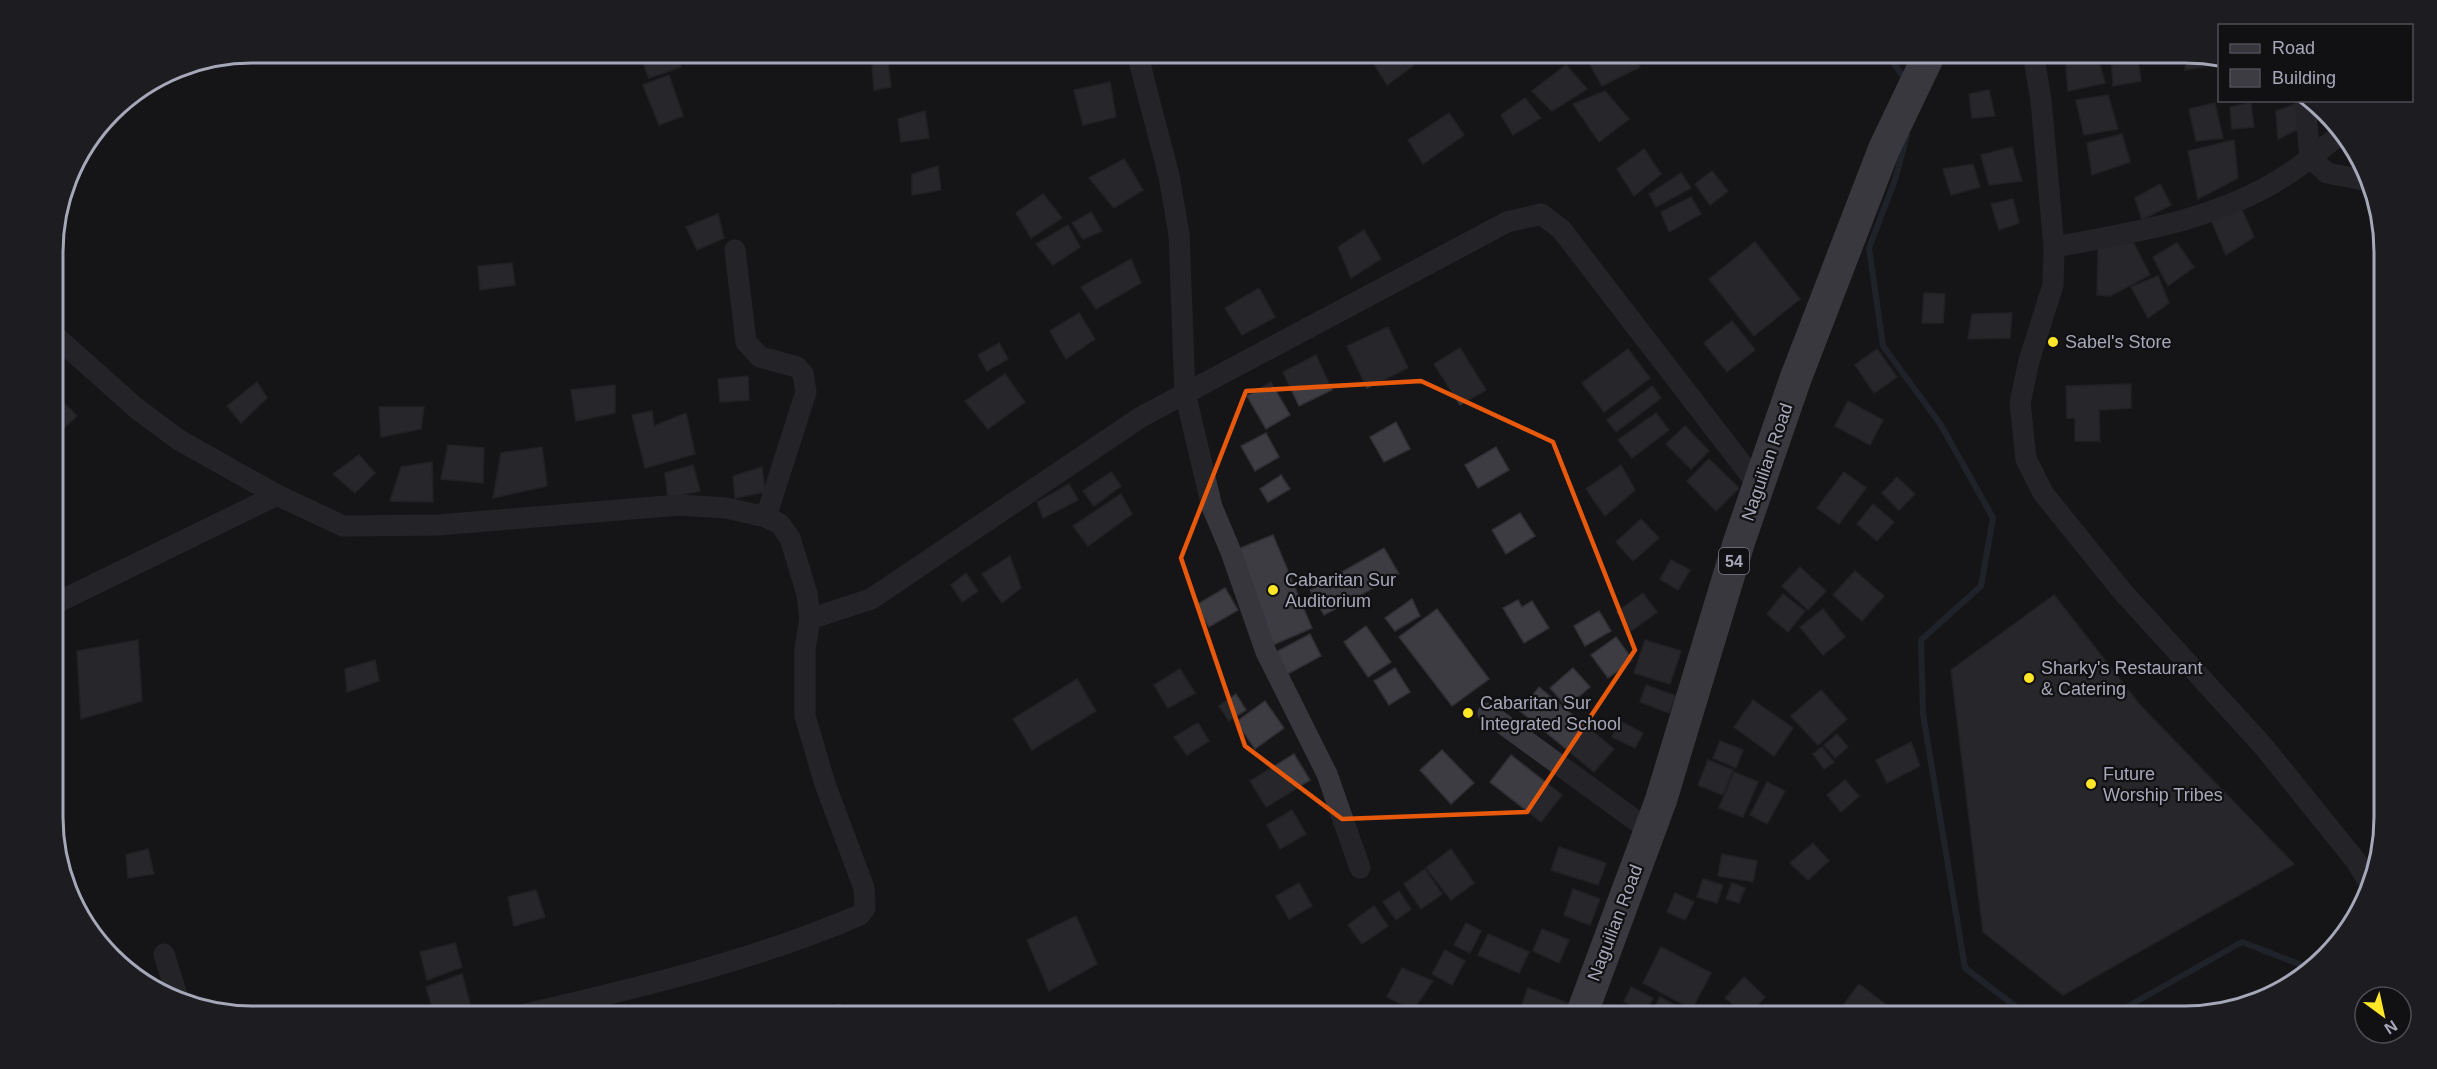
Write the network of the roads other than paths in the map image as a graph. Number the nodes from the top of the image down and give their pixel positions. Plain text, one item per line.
1 (1140, 63) edge
2 (1925, 63) edge
3 (2035, 63) edge
4 (2306, 107) edge
5 (2336, 138) edge
6 (2310, 157) junction
7 (2360, 179) edge
8 (2054, 247) junction
9 (735, 250) dead end
10 (63, 343) edge
11 (1185, 393) junction
12 (1758, 485) junction
13 (277, 495) junction
14 (766, 517) junction
15 (63, 600) edge
16 (810, 619) junction
17 (1488, 713) dead end
18 (1652, 827) junction
19 (1360, 868) dead end
20 (2365, 875) edge
21 (164, 954) dead end
22 (175, 990) edge
23 (558, 1006) edge
24 (1584, 1006) edge

1 - 11 street
2 - 12 highway, Naguilian Road / 54
3 - 8 street
4 - 6 street
5 - 6 street
6 - 7 street
6 - 8 street
8 - 20 street
9 - 14 street
10 - 13 street
11 - 12 street
11 - 16 street
11 - 19 street
12 - 18 highway, Naguilian Road / 54
13 - 14 street
13 - 15 street
14 - 16 street
16 - 23 street
17 - 18 street
18 - 24 highway, Naguilian Road / 54
21 - 22 street

